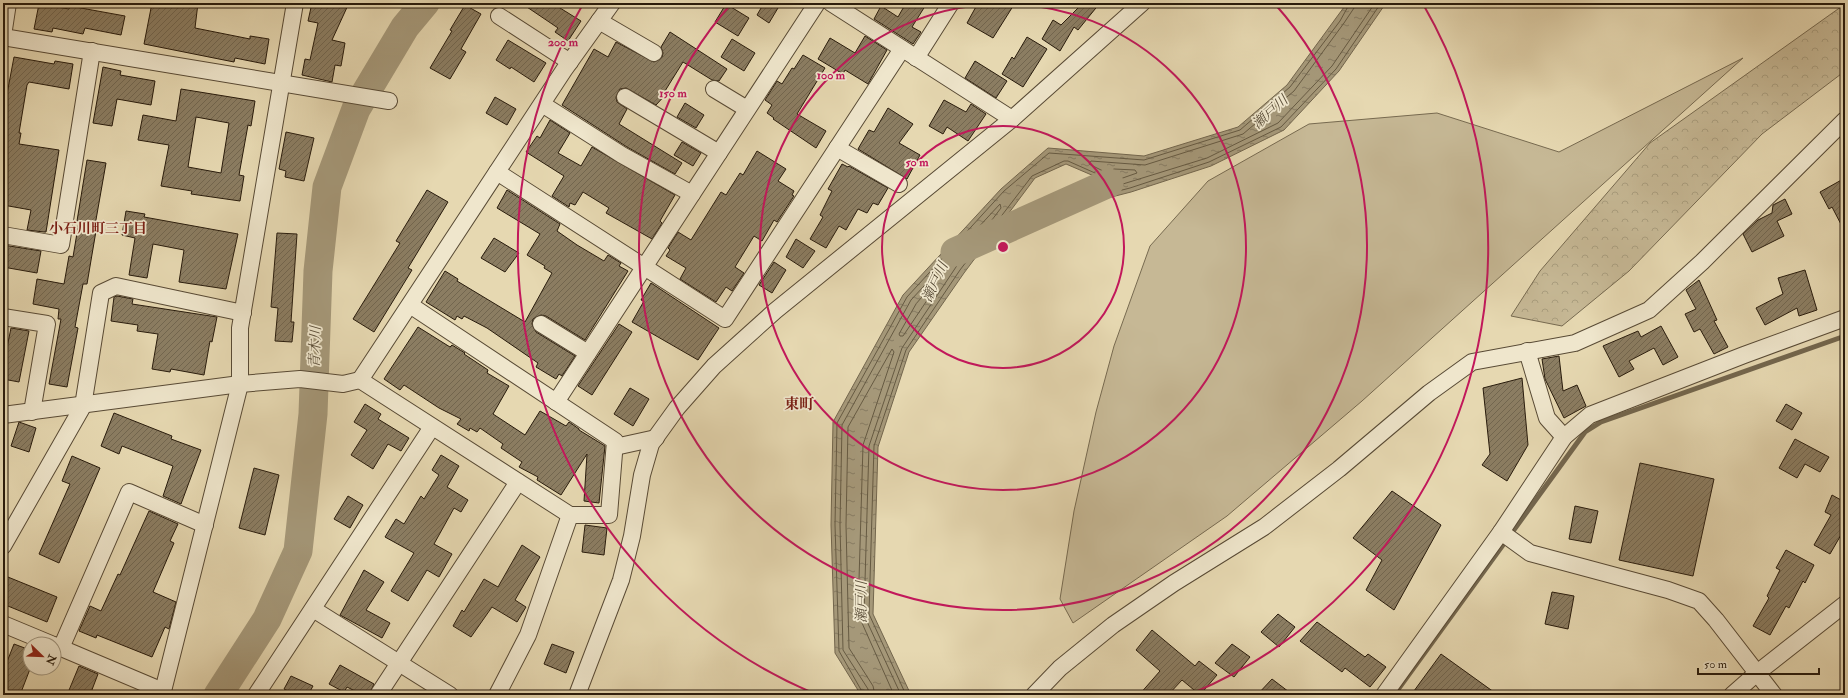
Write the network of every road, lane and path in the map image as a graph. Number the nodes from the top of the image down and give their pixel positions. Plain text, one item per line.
1 (8, 3) edge
2 (295, 3) edge
3 (612, 3) edge
4 (817, 3) edge
5 (831, 3) edge
6 (951, 3) edge
7 (1142, 3) edge
8 (499, 16) dead end
9 (599, 21) junction
10 (3, 37) edge
11 (902, 49) junction
12 (92, 51) junction
13 (654, 53) dead end
14 (916, 58) junction
15 (570, 62) junction
16 (282, 82) junction
17 (714, 89) dead end
18 (625, 97) dead end
19 (389, 101) dead end
20 (542, 104) junction
21 (747, 109) junction
22 (1012, 119) junction
23 (1845, 120) edge
24 (837, 148) junction
25 (719, 153) junction
26 (496, 172) junction
27 (899, 184) dead end
28 (692, 194) junction
29 (3, 235) edge
30 (644, 266) junction
31 (410, 305) junction
32 (243, 313) junction
33 (3, 317) edge
34 (1845, 318) edge
35 (541, 324) dead end
36 (1527, 351) junction
37 (588, 353) junction
38 (360, 380) junction
39 (240, 384) junction
40 (556, 402) junction
41 (83, 406) junction
42 (32, 412) junction
43 (3, 415) edge
44 (432, 426) junction
45 (1564, 437) junction
46 (656, 438) junction
47 (615, 447) junction
48 (518, 482) junction
49 (570, 515) junction
50 (205, 525) junction
51 (1501, 532) junction
52 (3, 546) edge
53 (1845, 604) edge
54 (313, 609) junction
55 (3, 624) edge
56 (31, 636) edge
57 (60, 636) edge
58 (62, 649) edge
59 (399, 662) junction
60 (1757, 673) junction
61 (162, 693) edge
62 (256, 695) edge
63 (378, 695) edge
64 (450, 695) edge
65 (497, 695) edge
66 (577, 695) edge
67 (1034, 695) edge
68 (1384, 695) edge
69 (1732, 695) edge
70 (1774, 695) edge

1 - 10 street
2 - 16 street
3 - 9 street
4 - 21 street
5 - 11 street
6 - 14 street
7 - 22 street
8 - 15 street
9 - 13 street
9 - 15 street
10 - 12 street
11 - 14 street
11 - 24 street
12 - 16 street
12 - 29 street
14 - 22 street
15 - 20 street
16 - 19 street
16 - 32 street
17 - 21 street
18 - 25 street
20 - 26 street
20 - 28 street
21 - 25 street
22 - 46 street
23 - 36 street
24 - 27 street
24 - 30 street
25 - 28 street
26 - 30 street
26 - 31 street
28 - 30 street
30 - 37 street
31 - 38 street
31 - 40 street
32 - 39 street
32 - 41 street
33 - 42 street
34 - 45 street
35 - 37 street
36 - 45 street
36 - 67 street
37 - 40 street
38 - 39 street
38 - 44 street
39 - 41 street
39 - 50 street
40 - 47 street
41 - 42 street
41 - 52 street
42 - 43 street
44 - 48 street
44 - 54 street
45 - 51 street
46 - 47 street
46 - 66 street
47 - 49 street
48 - 49 street
48 - 59 street
49 - 65 street
50 - 57 street
50 - 61 street
51 - 60 street
51 - 68 street
53 - 60 street
54 - 59 street
54 - 62 street
55 - 56 street
58 - 61 street
59 - 63 street
59 - 64 street
60 - 69 street
60 - 70 street

